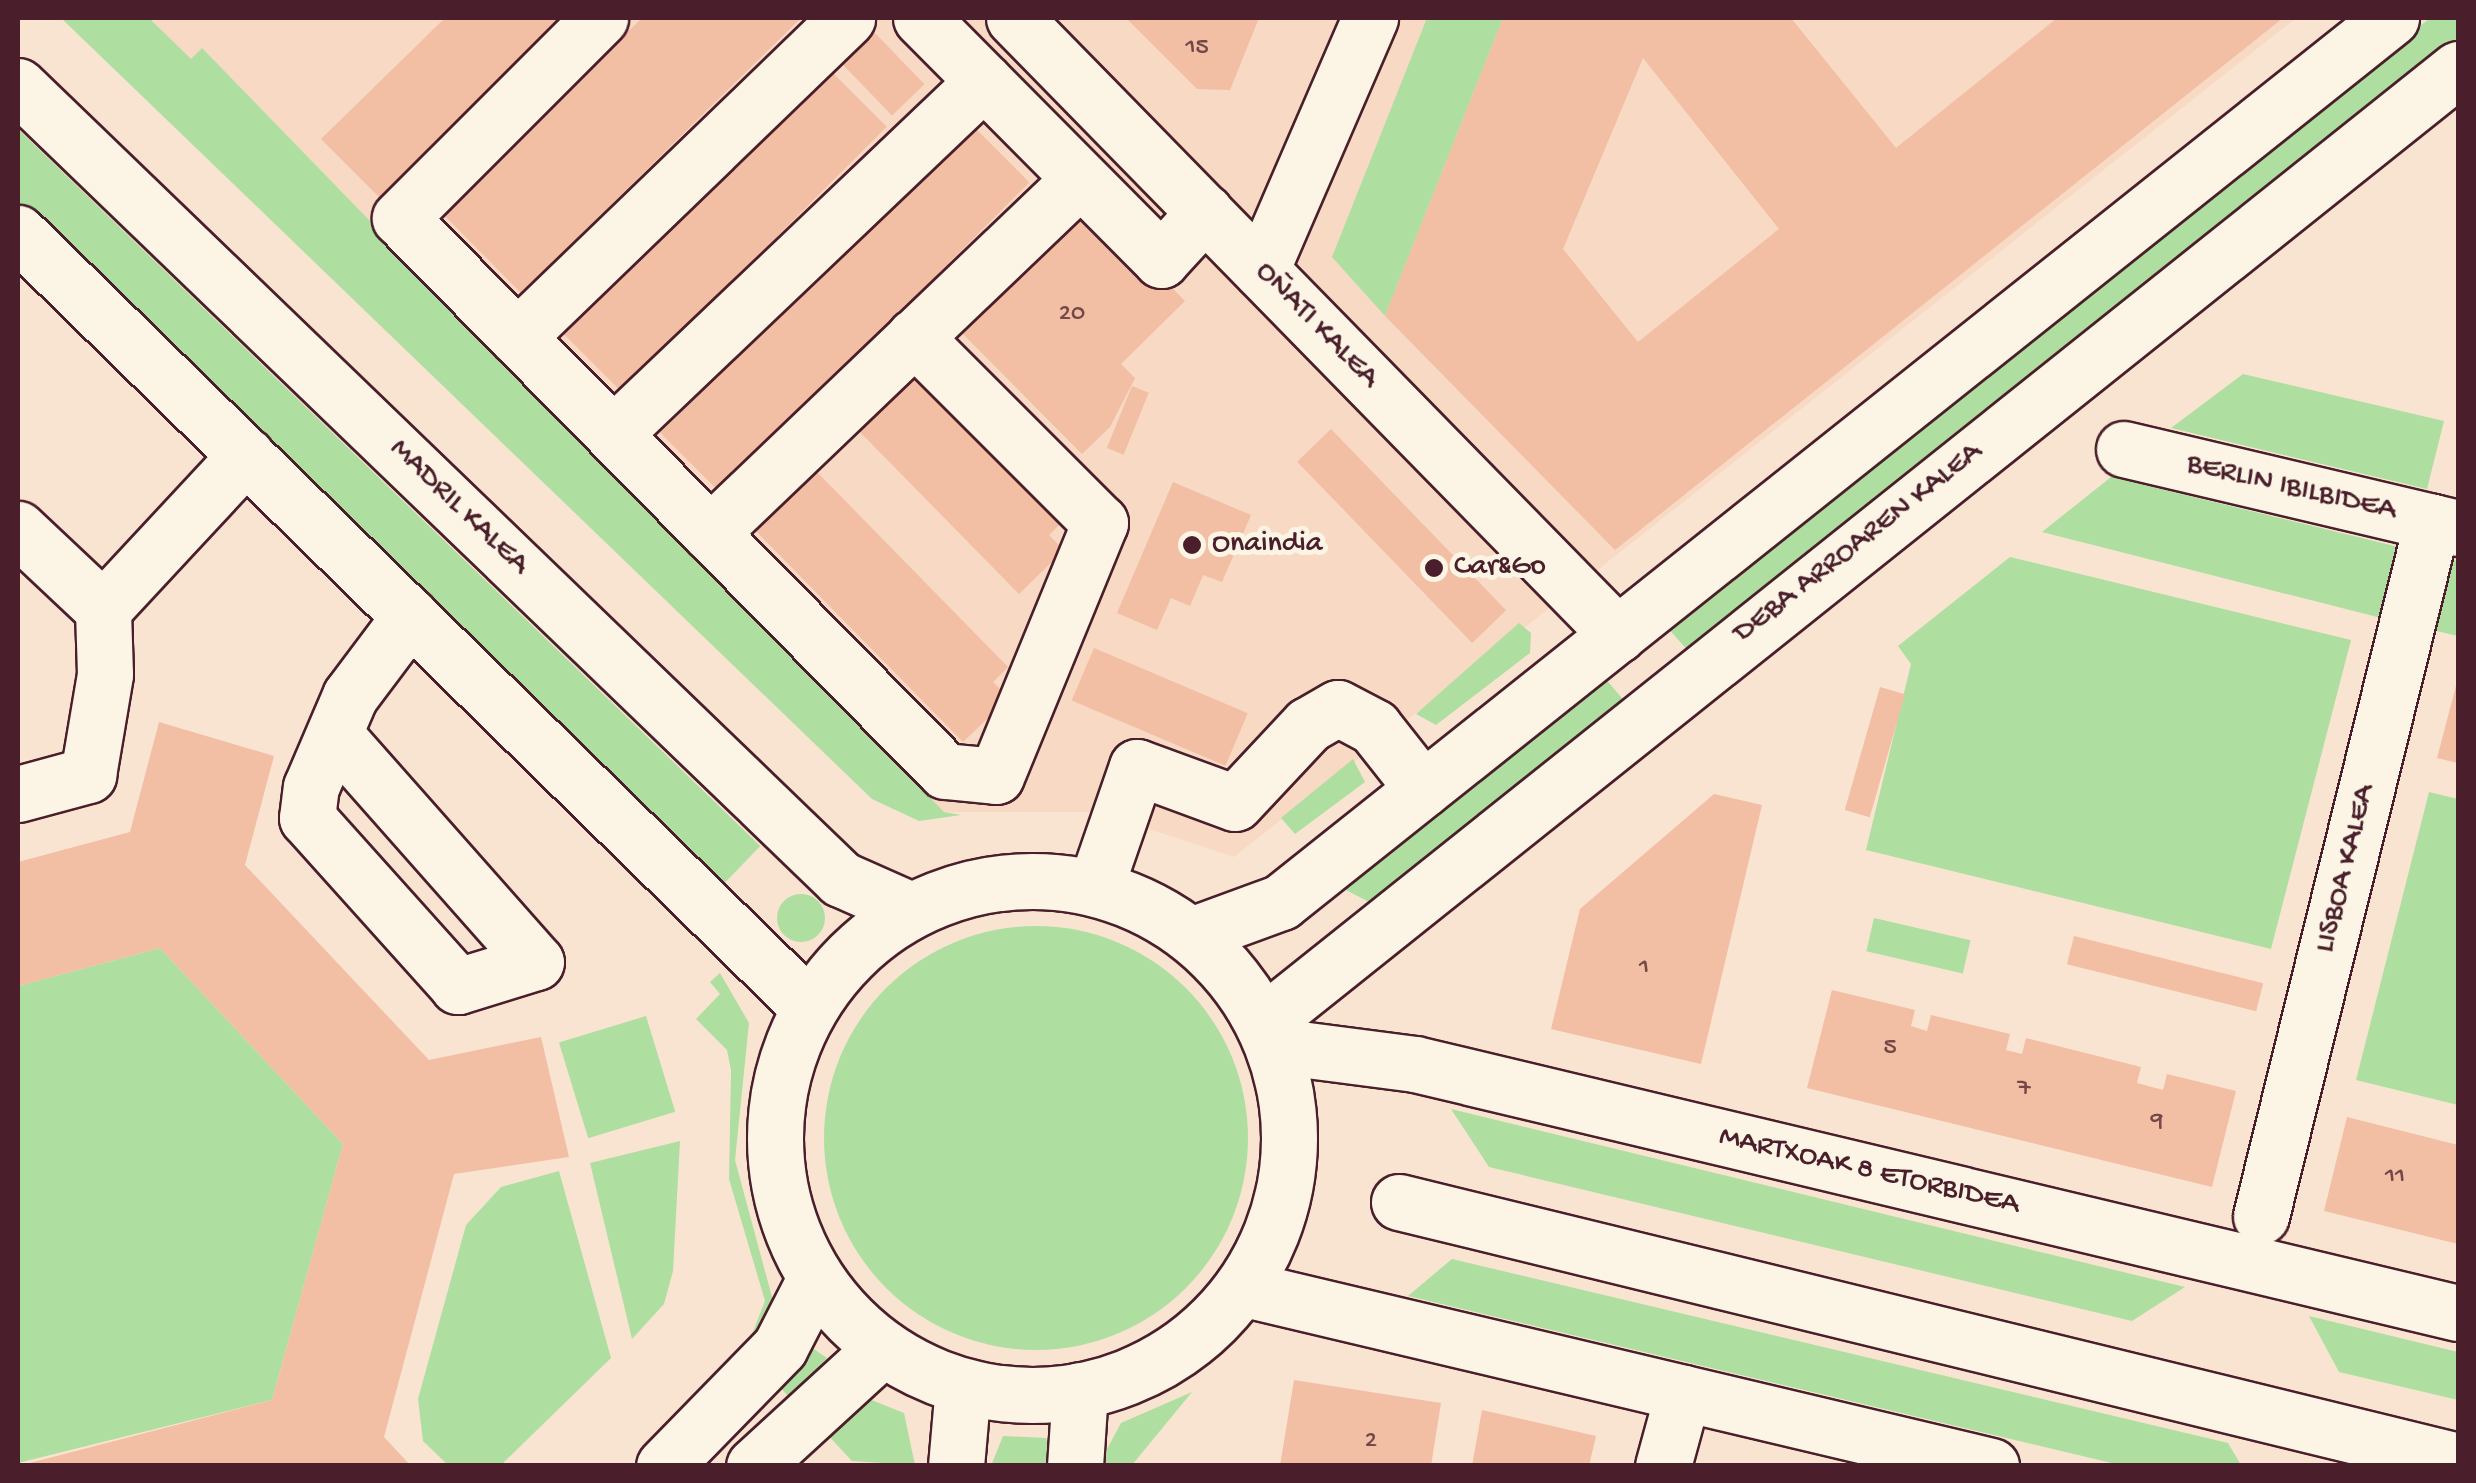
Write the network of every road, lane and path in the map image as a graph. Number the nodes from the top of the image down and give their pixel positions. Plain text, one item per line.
1 (600, 18) edge
2 (847, 18) edge
3 (921, 18) edge
4 (1014, 18) edge
5 (1370, 18) edge
6 (2391, 18) edge
7 (2458, 69) edge
8 (984, 81) junction
9 (18, 86) edge
10 (1080, 179) junction
11 (1204, 212) junction
12 (18, 232) edge
13 (1261, 270) junction
14 (517, 337) junction
15 (914, 337) junction
16 (613, 434) junction
17 (2124, 449) dead end
18 (246, 455) junction
19 (2445, 525) edge
20 (18, 529) edge
21 (710, 533) junction
22 (104, 609) junction
23 (410, 616) junction
24 (1618, 635) junction
25 (334, 736) junction
26 (1423, 789) junction
27 (18, 794) edge
28 (1095, 888) junction
29 (911, 910) junction
30 (1191, 935) junction
31 (809, 1007) junction
32 (1270, 1034) junction
33 (1399, 1202) dead end
34 (2262, 1216) dead end
35 (815, 1279) junction
36 (1241, 1288) junction
37 (2458, 1313) edge
38 (883, 1348) junction
39 (962, 1386) junction
40 (1080, 1390) junction
41 (1683, 1392) junction
42 (2458, 1461) edge
43 (664, 1466) edge
44 (754, 1466) edge
45 (956, 1466) edge
46 (1075, 1466) edge
47 (1663, 1466) edge
48 (1991, 1466) edge

1 - 14 main road
2 - 14 main road
3 - 8 main road
4 - 11 main road, OÑATI KALEA
5 - 13 main road
6 - 24 main road
7 - 32 main road, DEBA ARROAREN KALEA
8 - 10 main road
8 - 16 main road
9 - 29 main road, MADRIL KALEA
10 - 11 main road
10 - 15 main road
11 - 13 main road, OÑATI KALEA
12 - 18 main road
13 - 24 main road, OÑATI KALEA
14 - 16 main road
15 - 21 main road
15 - 21 main road
16 - 21 main road
17 - 19 main road, BERLIN IBILBIDEA
18 - 22 main road
18 - 23 main road
19 - 34 main road, LISBOA KALEA
20 - 22 main road
22 - 27 main road
23 - 25 main road
23 - 31 main road
24 - 26 main road
25 - 25 main road
26 - 28 main road
26 - 30 main road
28 - 29 main road
28 - 30 main road
29 - 31 main road
30 - 32 main road
31 - 35 main road
32 - 36 main road
32 - 37 main road, MARTXOAK 8 ETORBIDEA
33 - 42 main road
35 - 38 main road
35 - 43 main road
36 - 40 main road
36 - 41 main road
38 - 39 main road
38 - 44 main road
39 - 40 main road
39 - 45 main road
40 - 46 main road
41 - 47 main road
41 - 48 main road

